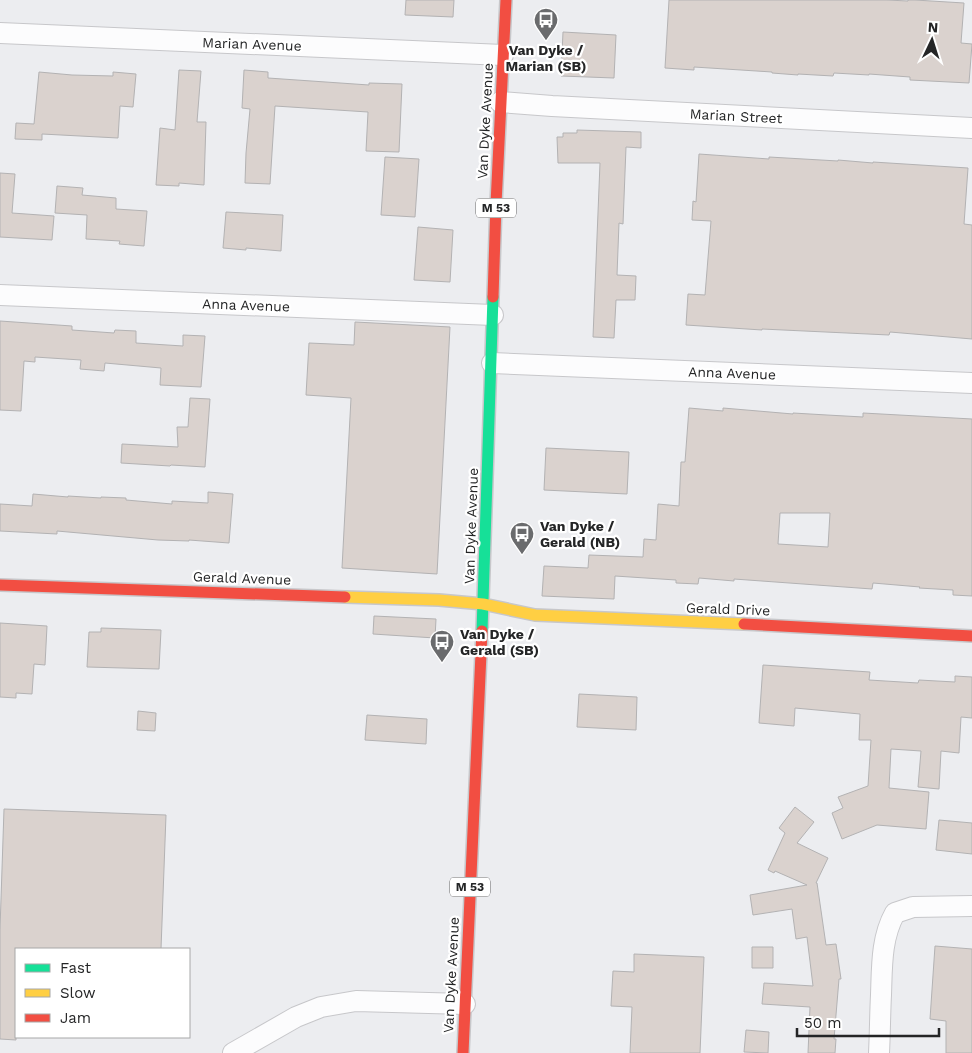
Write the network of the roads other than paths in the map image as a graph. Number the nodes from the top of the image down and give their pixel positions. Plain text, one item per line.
1 (506, 0) edge
2 (0, 33) edge
3 (503, 55) junction
4 (500, 102) junction
5 (972, 128) edge
6 (0, 295) edge
7 (493, 315) junction
8 (492, 363) junction
9 (972, 383) edge
10 (0, 585) edge
11 (483, 604) junction
12 (972, 636) edge
13 (972, 906) edge
14 (465, 1004) junction
15 (233, 1053) edge
16 (463, 1053) edge
17 (879, 1053) edge

1 - 3 main road, Van Dyke Avenue / M 53
2 - 3 street, Marian Avenue
3 - 4 main road, Van Dyke Avenue / M 53
4 - 5 street, Marian Street
4 - 7 main road, Van Dyke Avenue / M 53
6 - 7 street, Anna Avenue
7 - 8 main road, Van Dyke Avenue / M 53
8 - 9 street, Anna Avenue
8 - 11 main road, Van Dyke Avenue / M 53
10 - 11 main road, Gerald Avenue
11 - 12 main road, Gerald Drive
11 - 14 main road, Van Dyke Avenue / M 53
13 - 17 street
14 - 15 street
14 - 16 main road, Van Dyke Avenue / M 53

